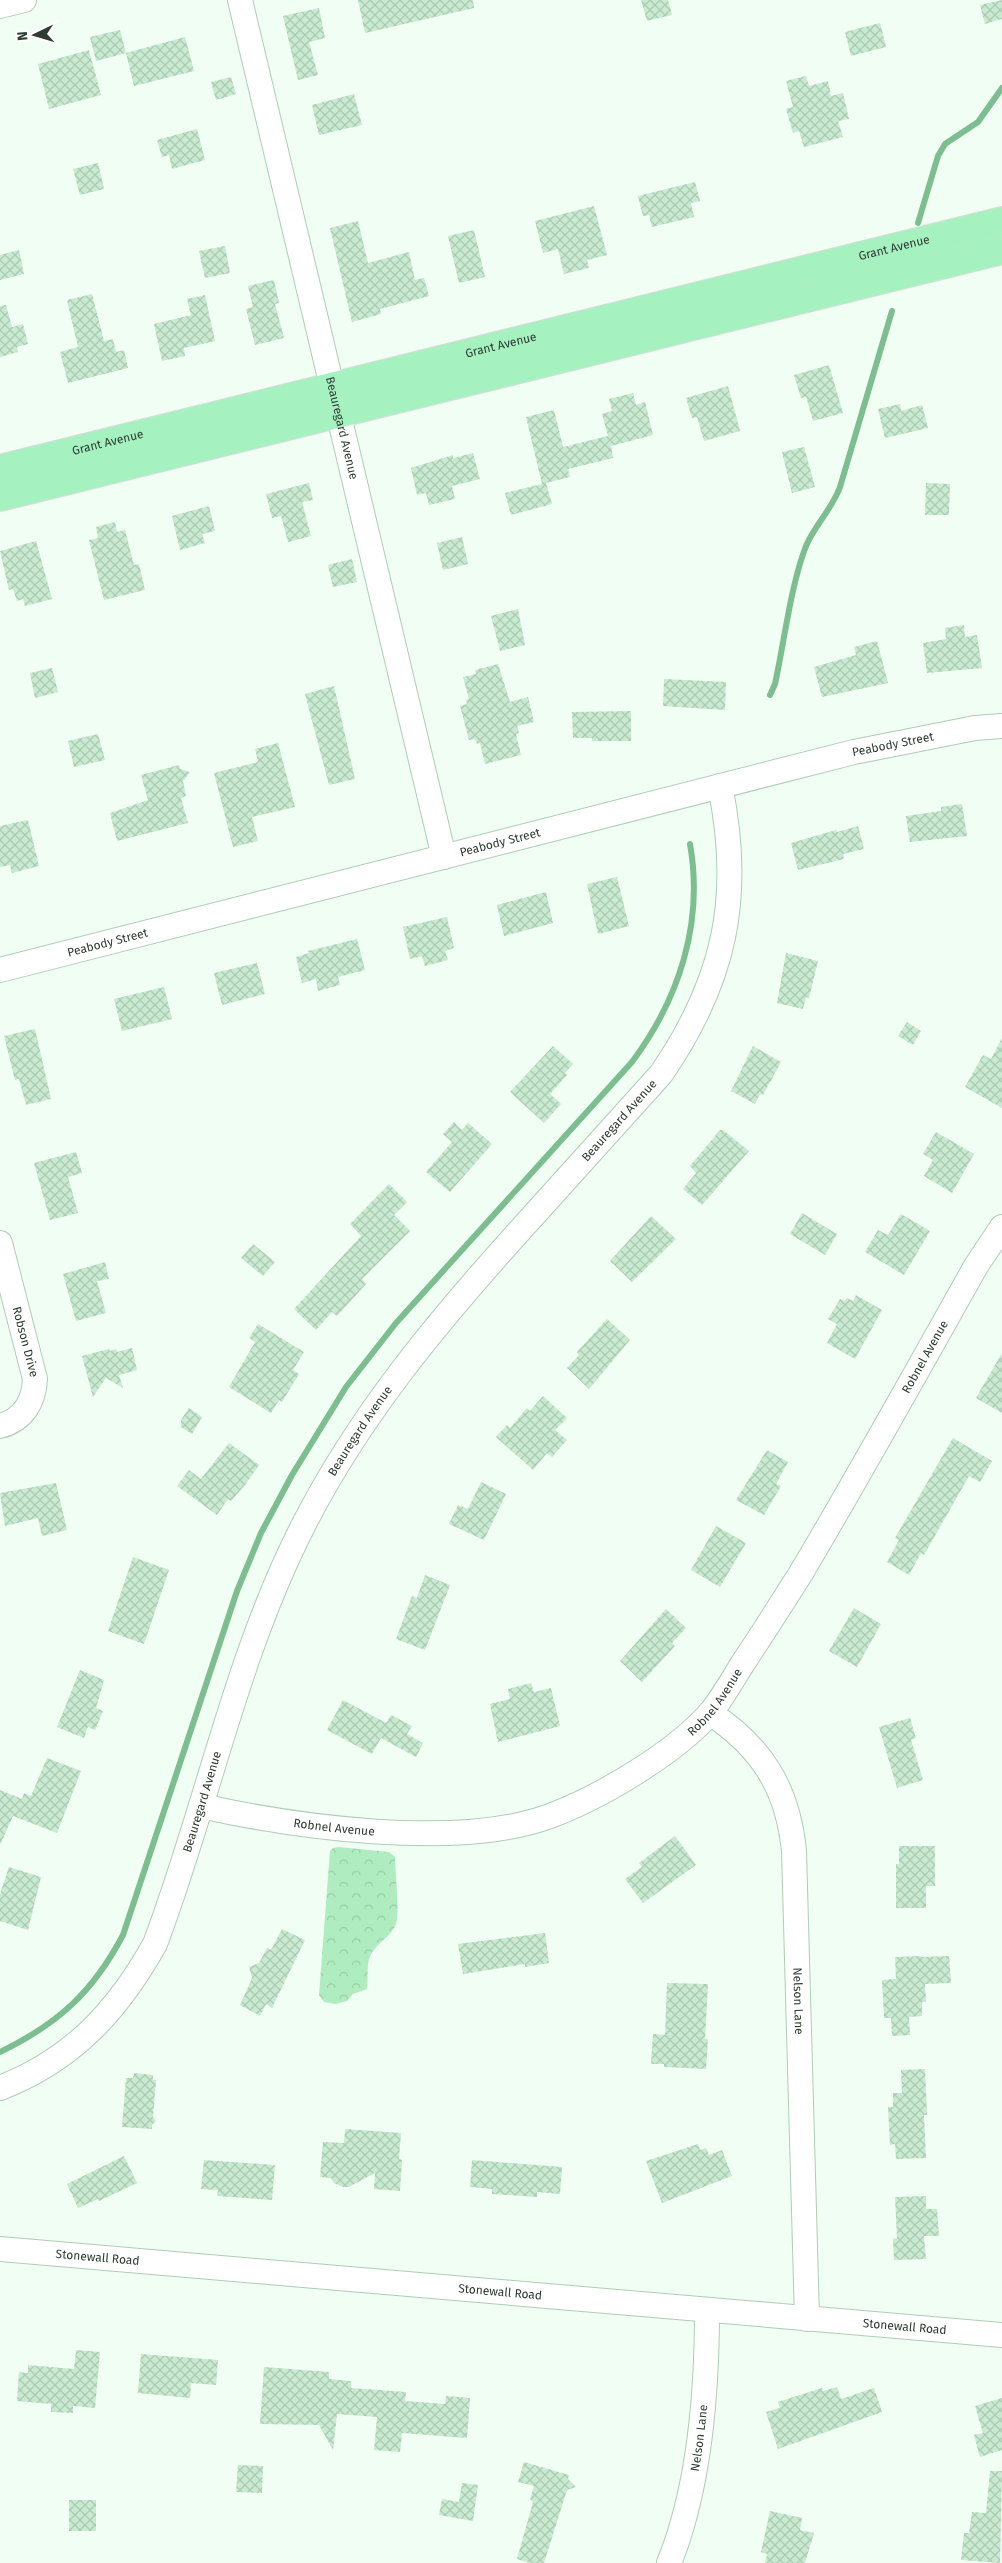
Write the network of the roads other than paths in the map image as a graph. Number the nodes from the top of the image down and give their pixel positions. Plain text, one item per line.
1 (24, 0) edge
2 (240, 0) edge
3 (0, 6) edge
4 (1002, 221) edge
5 (1002, 250) edge
6 (334, 387) junction
7 (340, 414) junction
8 (0, 469) edge
9 (0, 497) edge
10 (1002, 726) edge
11 (720, 786) junction
12 (444, 856) junction
13 (0, 970) edge
14 (1002, 1227) edge
15 (0, 1243) edge
16 (0, 1426) edge
17 (710, 1713) junction
18 (201, 1806) junction
19 (0, 2088) edge
20 (0, 2249) edge
21 (707, 2310) junction
22 (807, 2319) junction
23 (1002, 2336) edge
24 (669, 2563) edge

1 - 3 street
2 - 6 street, Beauregard Avenue
4 - 6 main road, Grant Avenue
5 - 7 main road
6 - 7 street, Beauregard Avenue
6 - 8 main road, Grant Avenue
7 - 9 main road
7 - 12 street, Beauregard Avenue
10 - 11 street, Peabody Street
11 - 12 street, Peabody Street
11 - 18 street, Beauregard Avenue
12 - 13 street, Peabody Street
14 - 17 street, Robnel Avenue
15 - 16 street, Robson Drive
17 - 18 street, Robnel Avenue
17 - 22 street, Nelson Lane
18 - 19 street, Beauregard Avenue
20 - 21 street, Stonewall Road
21 - 22 street, Stonewall Road
21 - 24 street, Nelson Lane
22 - 23 street, Stonewall Road

